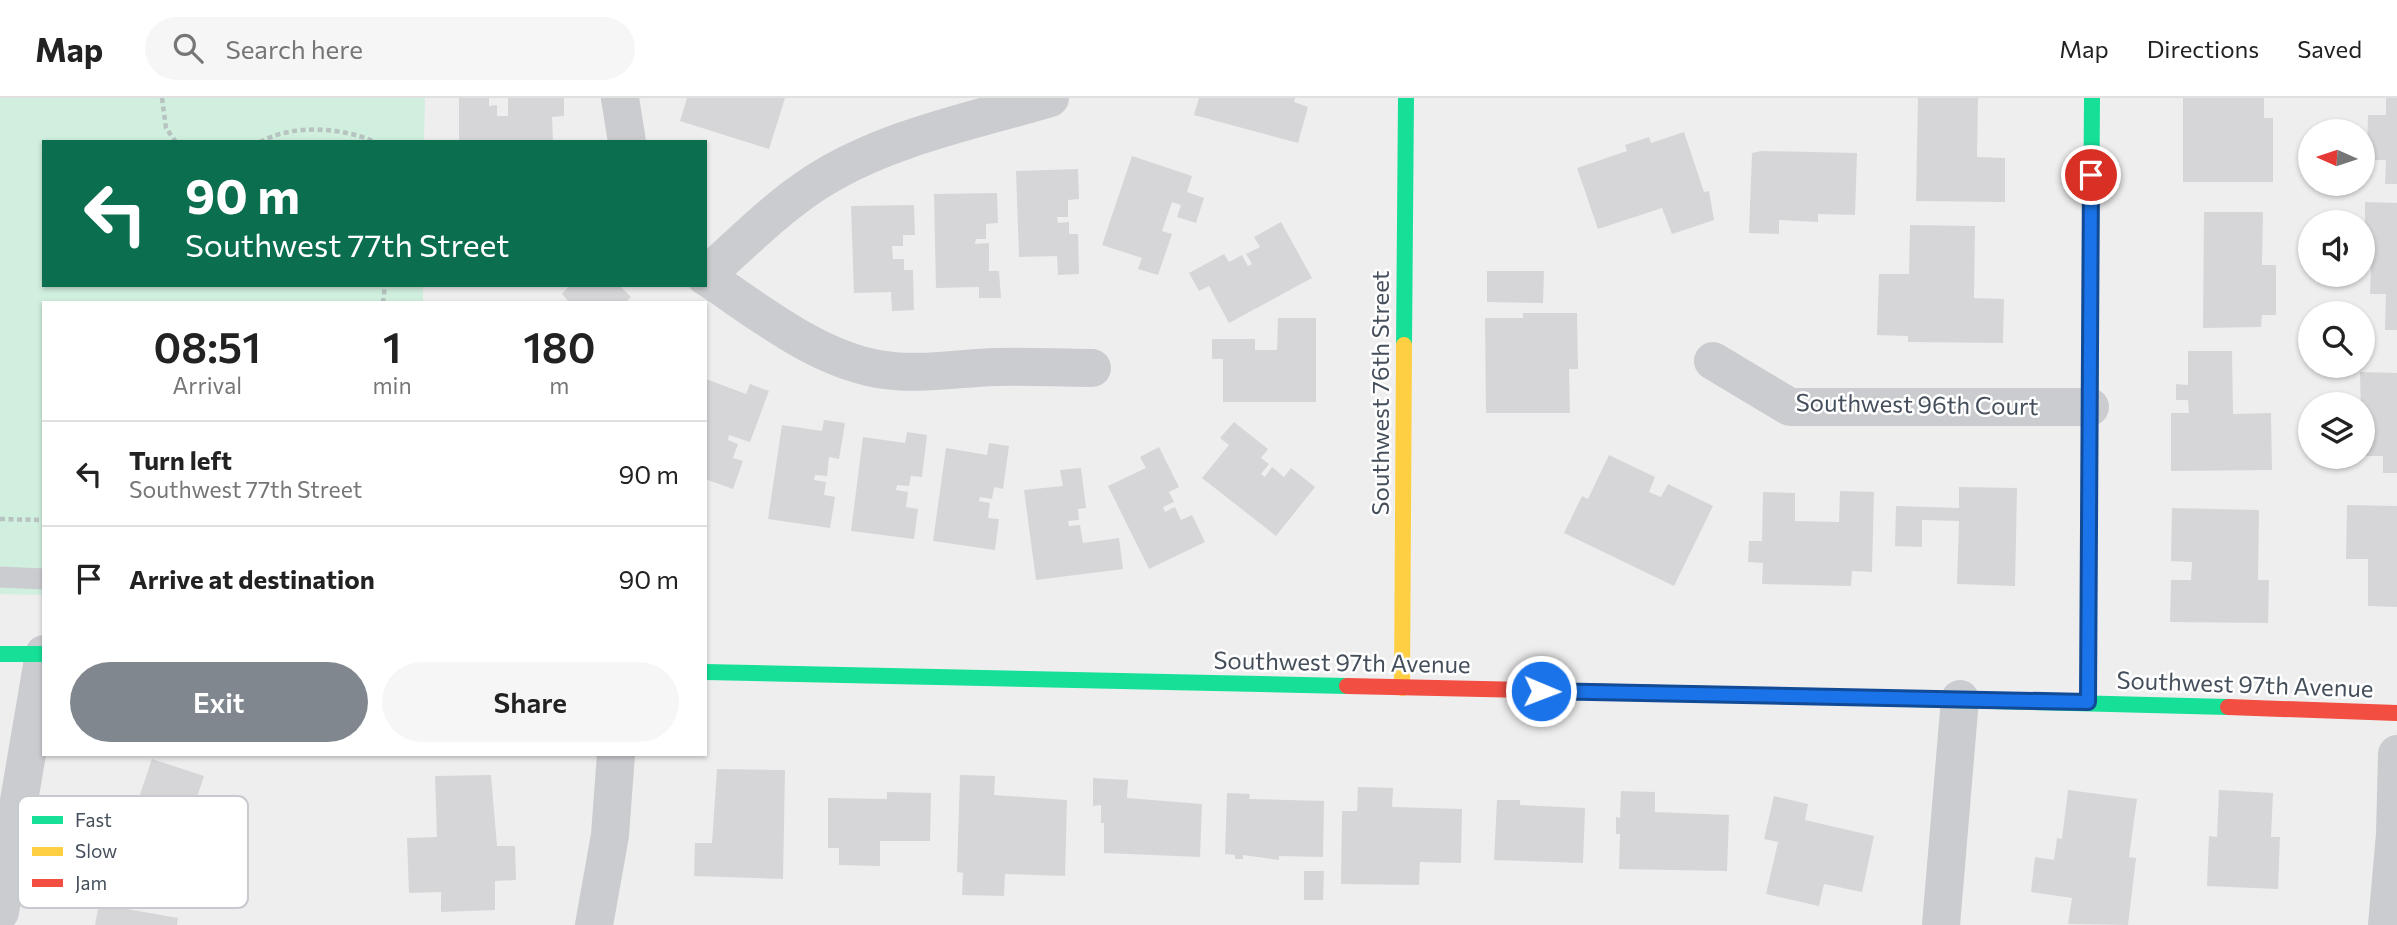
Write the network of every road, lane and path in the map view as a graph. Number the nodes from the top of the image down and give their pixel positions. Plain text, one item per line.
1 (162, 98) edge
2 (621, 98) edge
3 (1050, 98) edge
4 (1406, 98) edge
5 (2092, 98) edge
6 (175, 140) edge
7 (264, 140) edge
8 (367, 140) edge
9 (627, 140) edge
10 (707, 274) edge
11 (707, 277) edge
12 (1713, 361) dead end
13 (1092, 368) dead end
14 (2090, 407) junction
15 (0, 520) edge
16 (42, 520) edge
17 (0, 577) edge
18 (42, 579) edge
19 (0, 654) edge
20 (42, 654) edge
21 (42, 666) edge
22 (707, 672) edge
23 (1402, 688) junction
24 (1959, 699) junction
25 (2088, 702) junction
26 (2397, 713) edge
27 (2397, 754) edge
28 (616, 756) edge
29 (20, 796) edge
30 (18, 806) edge
31 (0, 912) edge
32 (594, 925) edge
33 (1941, 925) edge
34 (2387, 925) edge

1 - 6 path
2 - 9 street
3 - 10 street
4 - 23 street, Southwest 76th Street
5 - 14 street
7 - 8 path
11 - 13 street
12 - 14 street, Southwest 96th Court
14 - 25 street
15 - 16 path
17 - 18 lane
19 - 20 street
21 - 29 street
22 - 23 street, Southwest 97th Avenue
23 - 24 street, Southwest 97th Avenue
24 - 25 street, Southwest 97th Avenue
24 - 33 street
25 - 26 street, Southwest 97th Avenue
27 - 34 street
28 - 32 street
30 - 31 street

